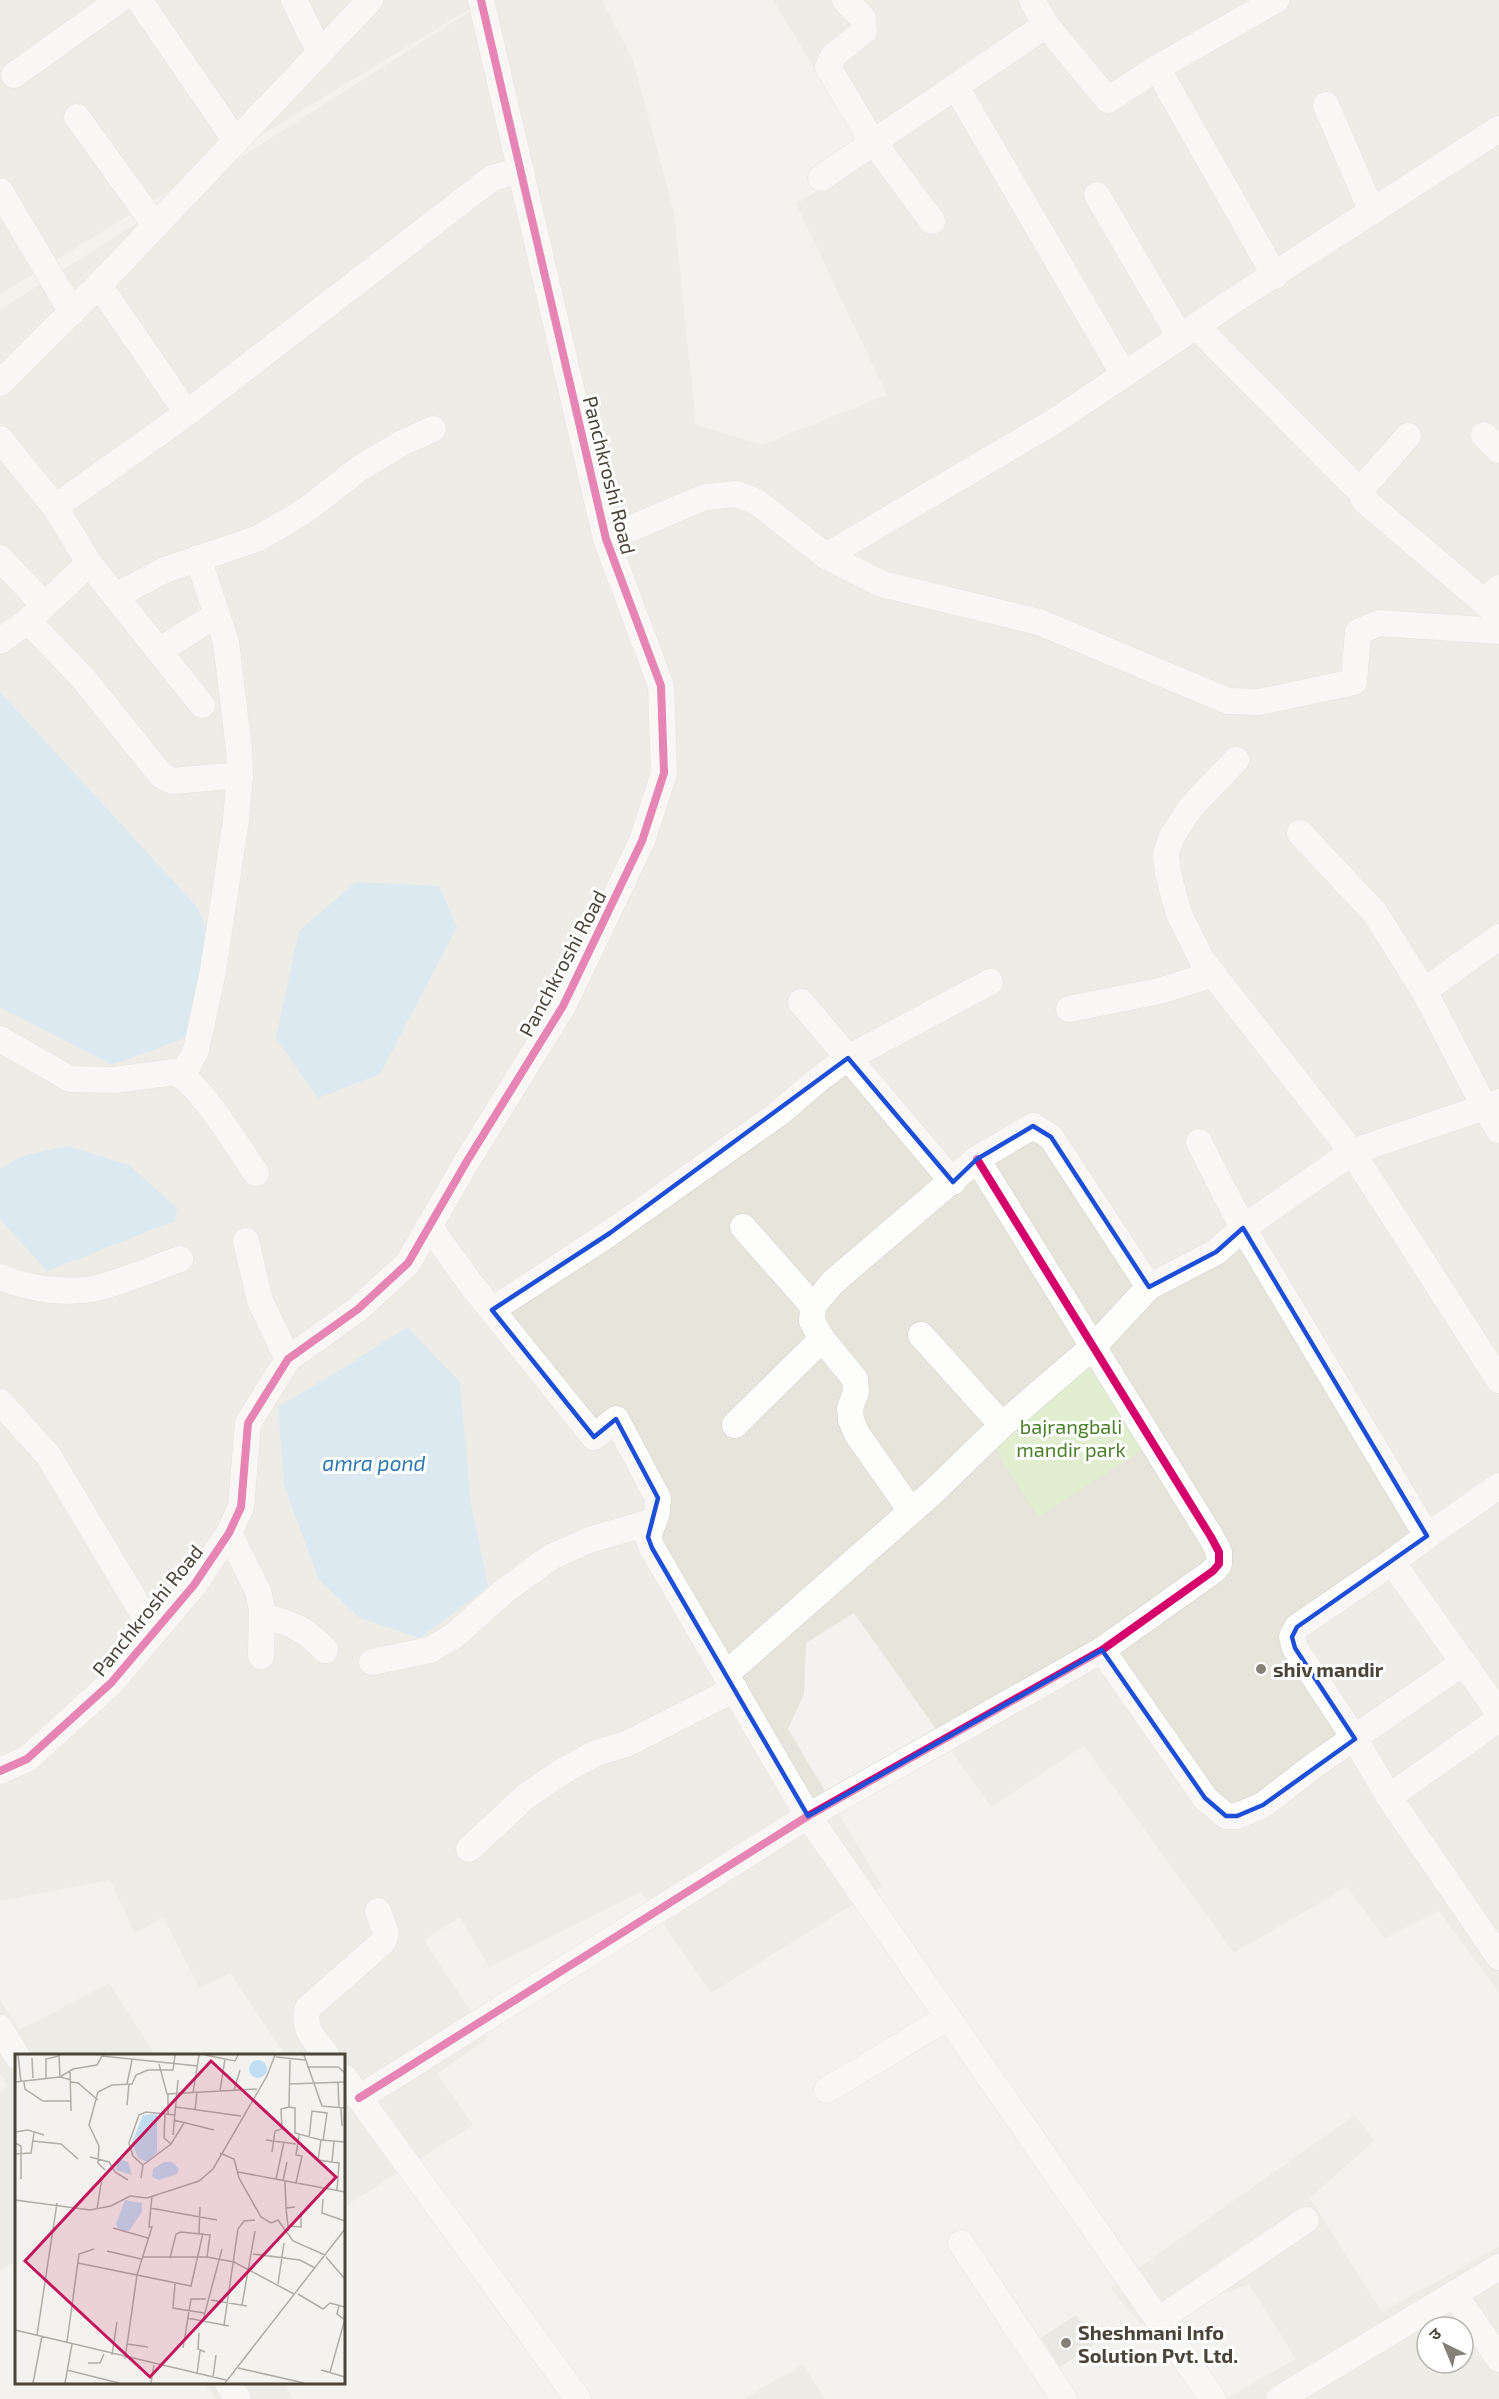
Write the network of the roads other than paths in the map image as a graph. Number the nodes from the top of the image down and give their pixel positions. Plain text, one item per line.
1 (119, 0) edge
2 (139, 0) edge
3 (294, 0) edge
4 (370, 0) edge
5 (481, 0) edge
6 (845, 0) edge
7 (1032, 0) edge
8 (1276, 0) edge
9 (1046, 26) junction
10 (320, 53) junction
11 (1156, 68) junction
12 (14, 75) dead end
13 (956, 87) junction
14 (1326, 105) dead end
15 (77, 117) dead end
16 (1499, 129) edge
17 (236, 141) junction
18 (874, 142) junction
19 (521, 170) junction
20 (821, 178) dead end
21 (0, 191) edge
22 (1096, 195) dead end
23 (1372, 212) junction
24 (932, 221) dead end
25 (155, 225) junction
26 (1275, 276) junction
27 (99, 285) junction
28 (72, 312) junction
29 (1188, 331) junction
30 (1124, 375) junction
31 (0, 383) edge
32 (187, 413) junction
33 (433, 429) dead end
34 (1408, 436) dead end
35 (0, 439) edge
36 (1361, 492) junction
37 (55, 507) junction
38 (606, 539) junction
39 (826, 556) junction
40 (0, 558) edge
41 (198, 558) junction
42 (89, 563) junction
43 (115, 596) junction
44 (1494, 601) edge
45 (36, 613) junction
46 (217, 614) junction
47 (1499, 631) edge
48 (0, 640) edge
49 (159, 651) junction
50 (202, 705) dead end
51 (1236, 760) dead end
52 (240, 775) junction
53 (1300, 832) dead end
54 (1499, 937) edge
55 (1214, 974) junction
56 (990, 982) dead end
57 (1424, 991) junction
58 (801, 1002) dead end
59 (1069, 1009) dead end
60 (0, 1039) edge
61 (848, 1058) junction
62 (183, 1075) junction
63 (1491, 1104) edge
64 (1499, 1130) edge
65 (1199, 1142) dead end
66 (1352, 1152) junction
67 (977, 1159) junction
68 (256, 1173) dead end
69 (953, 1182) junction
70 (429, 1226) junction
71 (742, 1227) dead end
72 (1243, 1228) junction
73 (246, 1241) dead end
74 (180, 1259) dead end
75 (0, 1277) edge
76 (1149, 1287) junction
77 (813, 1306) junction
78 (492, 1310) junction
79 (921, 1335) dead end
80 (822, 1339) junction
81 (1094, 1346) junction
82 (288, 1359) junction
83 (1499, 1380) edge
84 (0, 1402) edge
85 (735, 1425) dead end
86 (1002, 1425) junction
87 (1499, 1486) edge
88 (911, 1511) junction
89 (654, 1521) junction
90 (229, 1533) junction
91 (1427, 1536) junction
92 (1392, 1562) junction
93 (262, 1617) junction
94 (154, 1632) junction
95 (325, 1650) dead end
96 (1102, 1650) junction
97 (261, 1656) dead end
98 (372, 1662) dead end
99 (1463, 1663) junction
100 (730, 1681) junction
101 (1499, 1713) edge
102 (1499, 1719) edge
103 (1355, 1739) junction
104 (2, 1763) edge
105 (1389, 1797) junction
106 (808, 1816) junction
107 (469, 1849) dead end
108 (378, 1911) dead end
109 (1499, 1957) edge
110 (948, 2018) junction
111 (0, 2028) edge
112 (16, 2054) edge
113 (326, 2054) edge
114 (345, 2078) edge
115 (827, 2090) dead end
116 (359, 2098) junction
117 (1306, 2220) dead end
118 (960, 2243) dead end
119 (1499, 2267) edge
120 (1455, 2295) junction
121 (1158, 2320) junction
122 (1499, 2359) edge
123 (228, 2384) edge
124 (238, 2399) edge
125 (578, 2399) edge
126 (1064, 2399) edge
127 (1213, 2399) edge
128 (1278, 2399) edge

1 - 12 street
2 - 17 street
3 - 10 street
4 - 10 street
5 - 19 street, Panchkroshi Road
6 - 18 street
7 - 9 street
8 - 11 street
9 - 11 street
9 - 13 street
10 - 17 street
11 - 26 street
13 - 18 street
13 - 30 street
14 - 23 street
15 - 25 street
16 - 23 street
17 - 25 street
18 - 20 street
18 - 24 street
19 - 32 street
19 - 38 street, Panchkroshi Road
21 - 28 street
22 - 29 street
23 - 26 street
25 - 27 street
26 - 29 street
27 - 28 street
27 - 32 street
28 - 31 street
29 - 30 street
29 - 36 street
30 - 39 street
32 - 37 street
33 - 41 street
34 - 36 street
35 - 37 street
36 - 44 street
37 - 42 street
38 - 39 street
38 - 70 street, Panchkroshi Road
39 - 47 street
40 - 45 street
41 - 43 street
41 - 46 street
42 - 43 street
42 - 45 street
43 - 49 street
45 - 48 street
45 - 52 street
46 - 49 street
46 - 52 street
49 - 50 street
51 - 55 street
52 - 62 street
53 - 57 street
54 - 57 street
55 - 59 street
55 - 66 street
56 - 61 street
57 - 63 street
58 - 61 street
60 - 62 street
61 - 69 street
61 - 78 street
62 - 68 street
63 - 64 street
63 - 66 street
65 - 72 street
66 - 72 street
66 - 83 street
67 - 69 street
67 - 76 street
67 - 81 street
69 - 77 street
70 - 78 street
70 - 82 street, Panchkroshi Road
71 - 77 street
72 - 76 street
72 - 91 street
73 - 82 street
74 - 75 street
76 - 81 street
77 - 80 street
78 - 89 street
79 - 86 street
80 - 85 street
80 - 88 street
81 - 86 street
81 - 96 street
82 - 90 street, Panchkroshi Road
84 - 94 street
86 - 88 street
87 - 91 street
88 - 100 street
89 - 98 street
89 - 100 street
90 - 93 street
90 - 94 street, Panchkroshi Road
91 - 92 street
92 - 99 street
92 - 103 street
93 - 95 street
93 - 97 street
94 - 104 street, Panchkroshi Road
96 - 103 street
96 - 106 street
99 - 101 street
99 - 103 street
100 - 106 street
100 - 107 street
102 - 105 street
103 - 105 street
105 - 109 street
106 - 110 street
106 - 116 street
108 - 113 street
110 - 115 street
110 - 121 street
111 - 112 street
114 - 116 street
116 - 125 street
117 - 121 street
118 - 126 street
119 - 120 street
120 - 122 street
120 - 128 street
121 - 127 street
123 - 124 street

